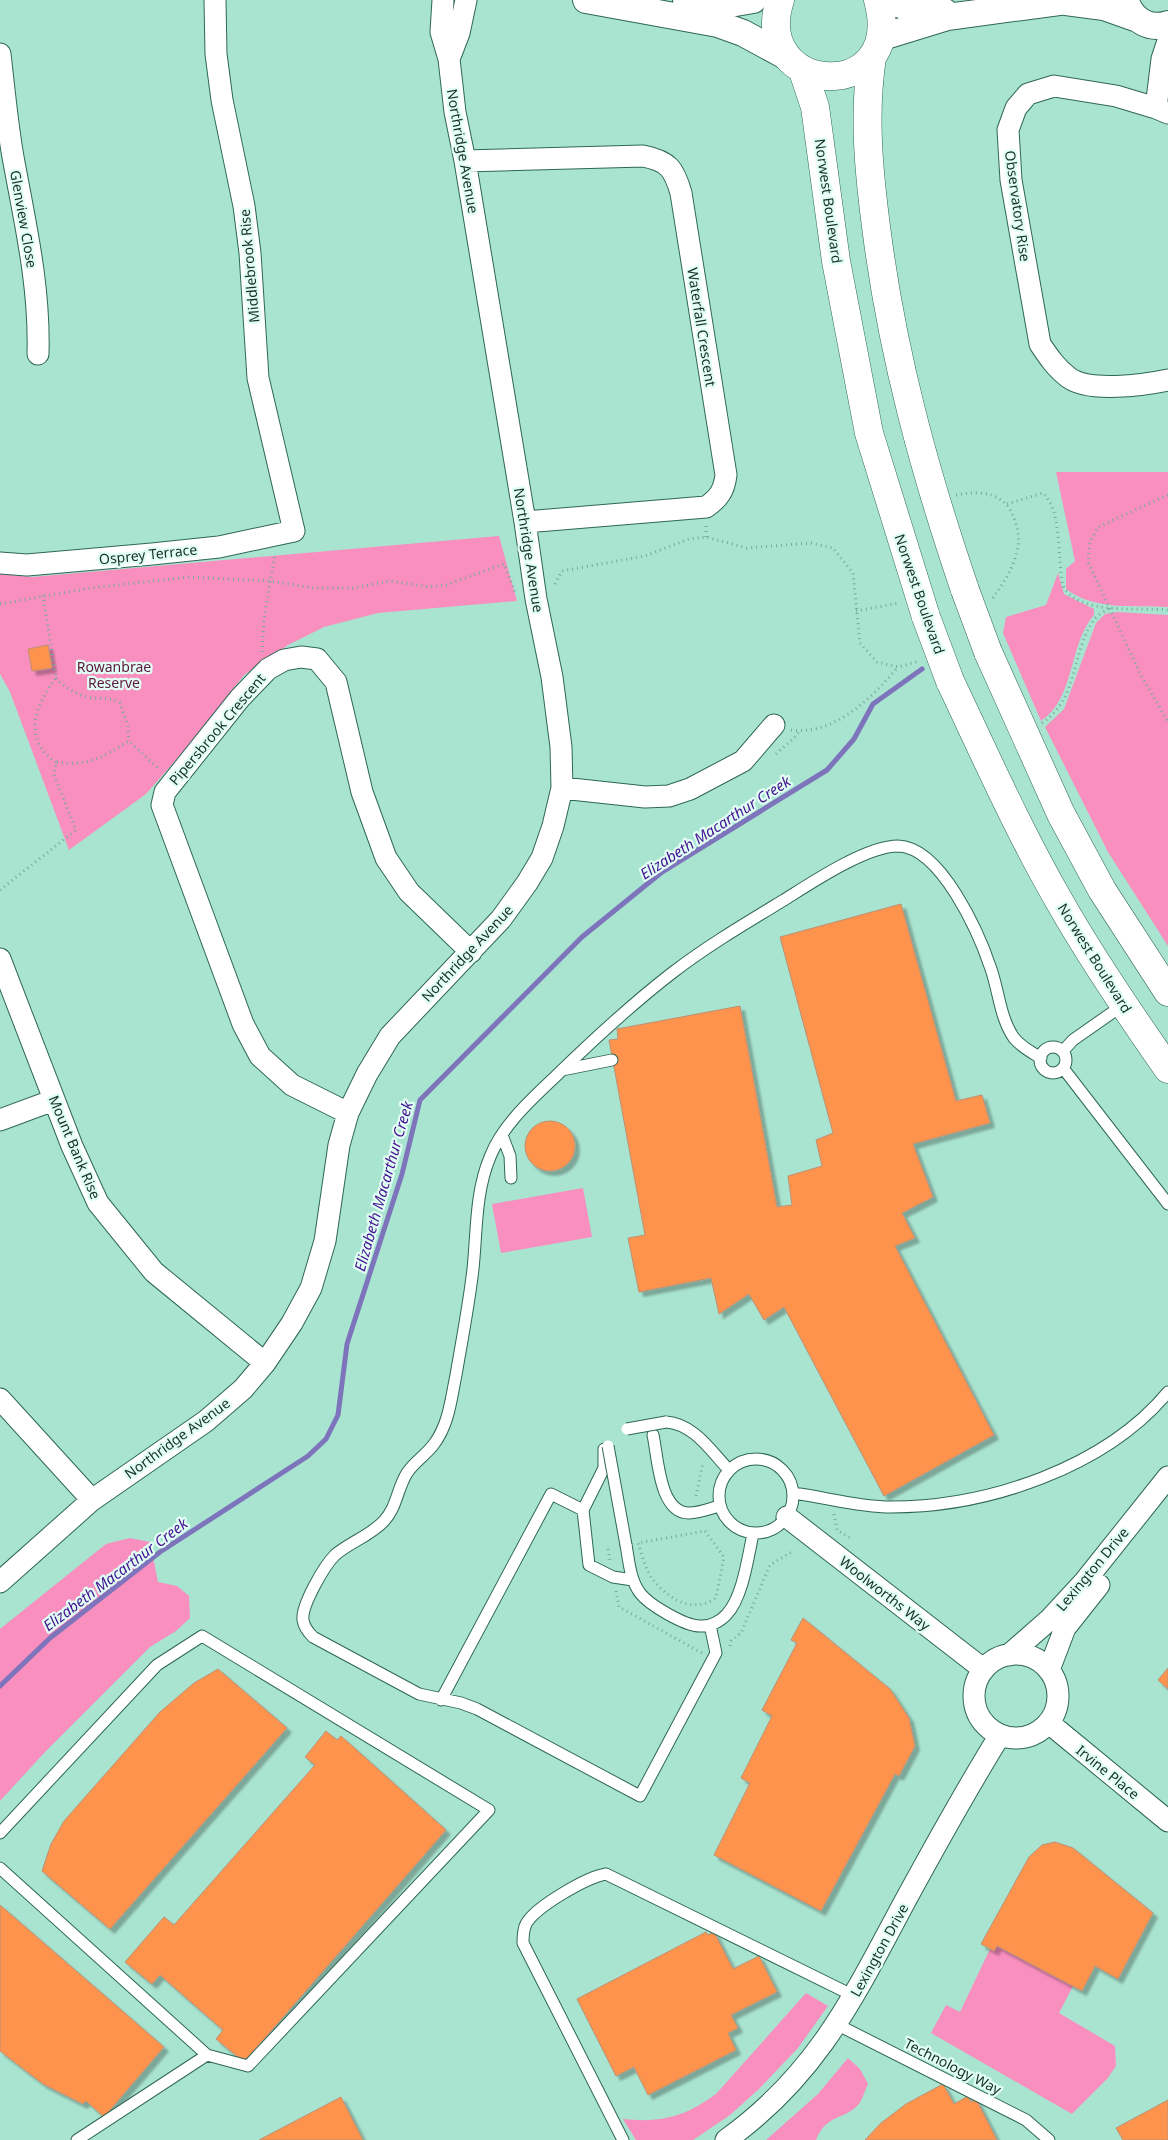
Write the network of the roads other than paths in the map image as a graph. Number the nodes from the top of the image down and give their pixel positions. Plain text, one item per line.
1 (215, 0) edge
2 (443, 0) edge
3 (466, 0) edge
4 (586, 0) edge
5 (686, 0) edge
6 (753, 0) edge
7 (780, 0) edge
8 (878, 0) edge
9 (885, 0) edge
10 (1070, 1) edge
11 (978, 12) junction
12 (1143, 16) edge
13 (877, 47) junction
14 (1165, 50) edge
15 (0, 54) edge
16 (449, 59) junction
17 (796, 64) junction
18 (1162, 111) edge
19 (466, 161) junction
20 (38, 354) dead end
21 (1168, 380) edge
22 (525, 522) junction
23 (286, 532) joint
24 (0, 563) edge
25 (774, 725) road end
26 (562, 788) junction
27 (470, 952) junction
28 (0, 959) edge
29 (1168, 992) edge
30 (1123, 1005) junction
31 (1063, 1051) junction
32 (1041, 1058) junction
33 (612, 1060) dead end
34 (1063, 1068) junction
35 (1168, 1069) edge
36 (562, 1070) junction
37 (54, 1100) junction
38 (348, 1113) junction
39 (0, 1120) edge
40 (502, 1135) junction
41 (512, 1178) dead end
42 (1168, 1204) edge
43 (265, 1363) junction
44 (1168, 1392) edge
45 (0, 1399) edge
46 (628, 1429) dead end
47 (653, 1435) dead end
48 (729, 1470) junction
49 (1168, 1477) edge
50 (793, 1493) junction
51 (1168, 1496) edge
52 (92, 1500) junction
53 (719, 1506) junction
54 (583, 1510) junction
55 (787, 1517) junction
56 (753, 1534) junction
57 (633, 1580) junction
58 (0, 1582) edge
59 (710, 1625) junction
60 (1009, 1655) junction
61 (983, 1669) junction
62 (1049, 1670) junction
63 (441, 1700) junction
64 (1049, 1723) junction
65 (1000, 1735) junction
66 (1168, 1821) edge
67 (0, 1833) edge
68 (0, 1868) edge
69 (854, 1996) junction
70 (838, 2025) junction
71 (207, 2055) junction
72 (77, 2140) edge
73 (623, 2140) edge
74 (726, 2140) edge
75 (1050, 2140) edge

1 - 23 street, Middlebrook Rise
2 - 16 street, Northridge Avenue
3 - 16 street, Northridge Avenue
4 - 17 street
5 - 6 street
7 - 17 main road, Norwest Boulevard
8 - 13 main road
9 - 11 street
10 - 11 street
10 - 12 street
11 - 13 street
12 - 14 street
13 - 17 main road
13 - 29 main road, bridge
14 - 18 street
15 - 20 street, Glenview Close
16 - 19 street, Northridge Avenue
17 - 30 main road, Norwest Boulevard, bridge
18 - 21 street, Observatory Rise
19 - 22 street, Northridge Avenue
19 - 22 street, Waterfall Crescent
22 - 26 street, Northridge Avenue
23 - 24 street, Osprey Terrace
25 - 26 street
26 - 27 street, Northridge Avenue
27 - 38 street, Northridge Avenue
27 - 38 street, Pipersbrook Crescent
28 - 37 street, Mount Bank Rise
30 - 31 lane
30 - 35 main road, Norwest Boulevard
31 - 32 lane
31 - 34 lane
32 - 34 lane
32 - 36 lane
33 - 36 lane
34 - 42 lane
36 - 40 lane
37 - 39 street
37 - 43 street, Mount Bank Rise
38 - 43 street, Northridge Avenue
40 - 41 lane
40 - 63 lane
43 - 52 street, Northridge Avenue
44 - 50 lane
45 - 52 street
46 - 48 lane, bridge
47 - 53 lane
48 - 50 lane
48 - 53 lane
49 - 60 street, Lexington Drive
50 - 55 lane
51 - 62 street, Lexington Drive
52 - 58 street, Northridge Avenue
53 - 56 lane
54 - 57 lane
54 - 57 lane, bridge
54 - 63 lane
55 - 56 lane
55 - 61 street, Woolworths Way
56 - 59 lane
57 - 59 lane
59 - 63 lane
60 - 61 street
60 - 62 street
61 - 65 street
62 - 64 street
64 - 65 street
64 - 66 street, Irvine Place
65 - 69 street, Lexington Drive
67 - 71 lane
68 - 71 lane
69 - 70 street, Lexington Drive
69 - 73 lane
70 - 74 street, Lexington Drive
70 - 75 lane, Technology Way
71 - 72 lane

